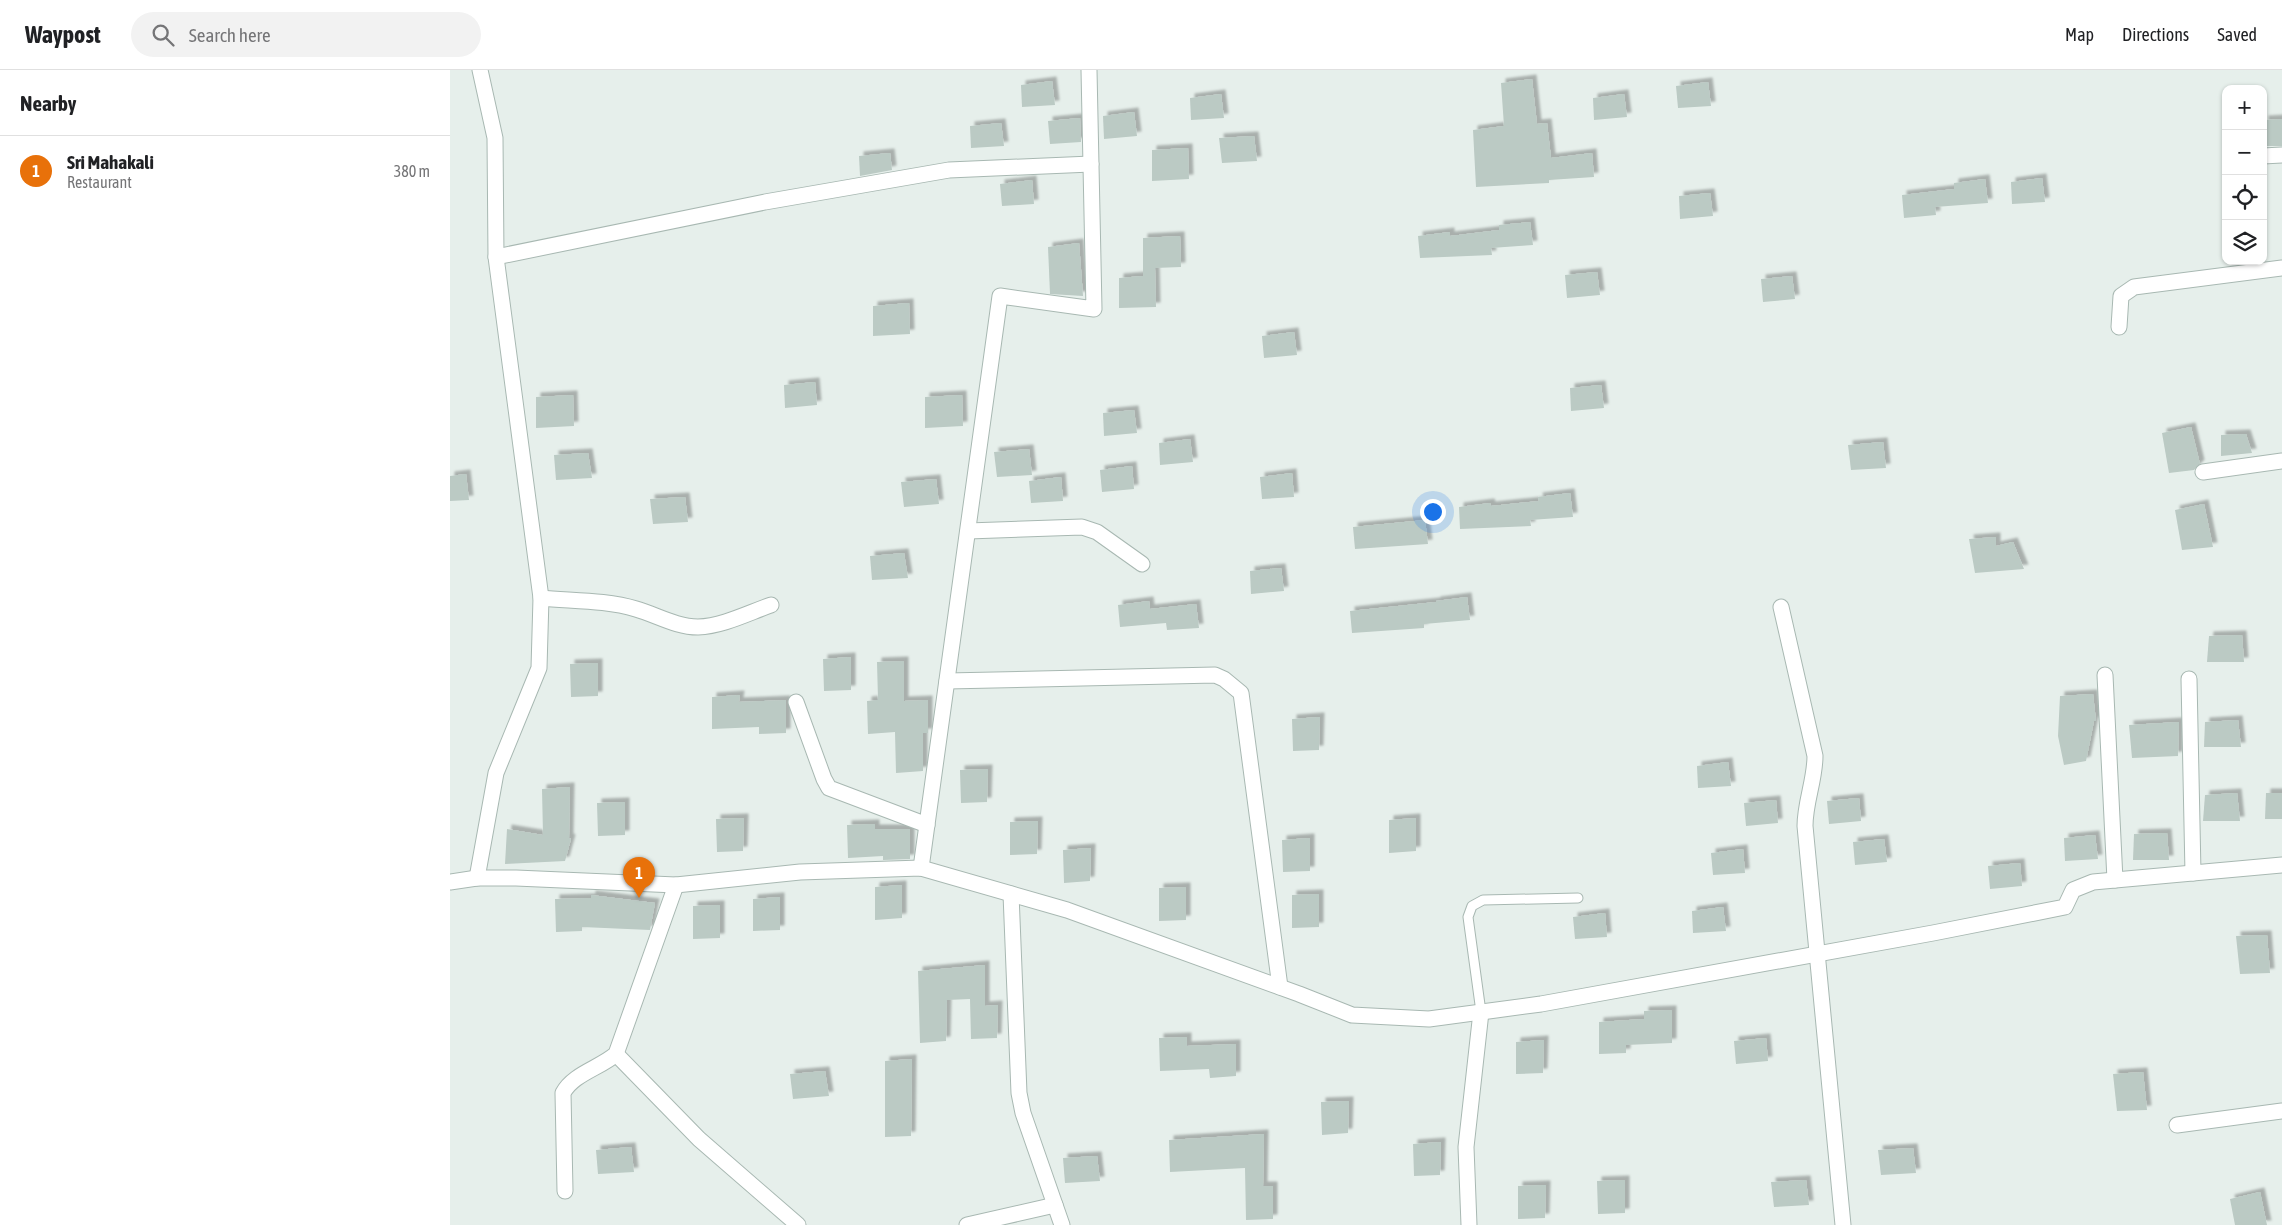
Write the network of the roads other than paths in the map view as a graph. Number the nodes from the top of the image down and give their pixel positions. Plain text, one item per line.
1 (480, 70) edge
2 (1089, 70) edge
3 (2267, 156) edge
4 (2282, 156) edge
5 (1091, 164) junction
6 (496, 257) junction
7 (2282, 268) edge
8 (2119, 327) dead end
9 (2282, 462) edge
10 (2203, 472) dead end
11 (968, 531) junction
12 (1142, 564) dead end
13 (542, 598) junction
14 (772, 605) dead end
15 (1781, 608) dead end
16 (2105, 675) dead end
17 (2189, 679) dead end
18 (947, 681) junction
19 (796, 702) dead end
20 (927, 825) junction
21 (2282, 865) edge
22 (921, 868) junction
23 (2193, 873) junction
24 (477, 878) junction
25 (2115, 880) junction
26 (450, 882) edge
27 (676, 885) junction
28 (1011, 894) junction
29 (1578, 898) dead end
30 (1816, 954) junction
31 (1280, 987) junction
32 (1481, 1012) junction
33 (616, 1054) junction
34 (2282, 1111) edge
35 (2177, 1125) dead end
36 (565, 1191) dead end
37 (1055, 1205) junction
38 (798, 1225) edge
39 (966, 1225) edge
40 (1062, 1225) edge
41 (1469, 1225) edge
42 (1843, 1225) edge

1 - 6 street
2 - 5 street
3 - 4 street
5 - 6 street
5 - 11 street
6 - 13 street
7 - 8 street
9 - 10 street
11 - 12 street
11 - 18 street
13 - 14 street
13 - 24 street
15 - 30 street
16 - 25 street
17 - 23 street
18 - 20 street
18 - 31 street
19 - 20 street
20 - 22 street
21 - 23 street
22 - 27 street
22 - 28 street
23 - 25 street
24 - 26 street
24 - 27 street
25 - 30 street
27 - 33 street
28 - 31 street
28 - 37 street
29 - 32 lane
30 - 32 street
30 - 42 street
31 - 32 street
32 - 41 street
33 - 36 street
33 - 38 street
34 - 35 street
37 - 39 street
37 - 40 street

